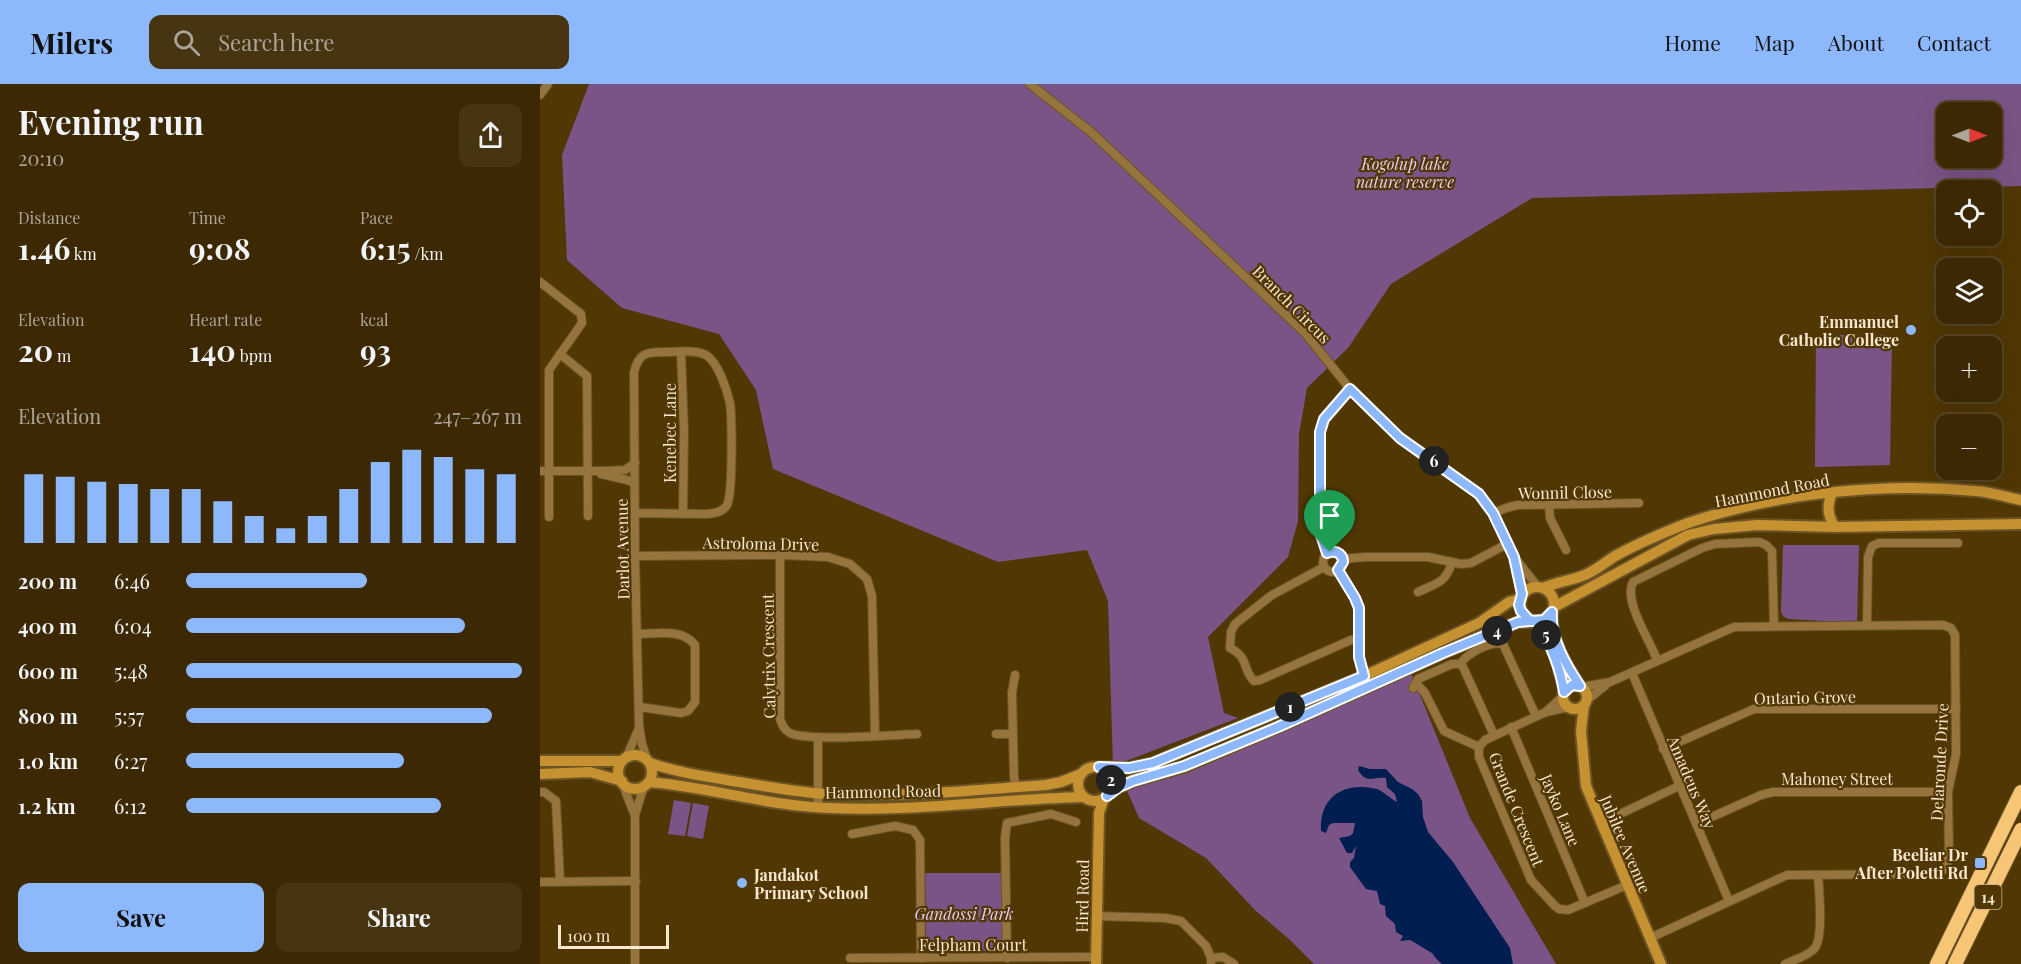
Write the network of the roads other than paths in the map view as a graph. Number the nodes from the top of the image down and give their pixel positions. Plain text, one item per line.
1 (548, 84) edge
2 (1030, 84) edge
3 (540, 95) edge
4 (540, 282) edge
5 (681, 352) junction
6 (560, 354) junction
7 (1350, 389) junction
8 (635, 463) junction
9 (544, 471) edge
10 (590, 471) junction
11 (634, 483) junction
12 (1832, 493) junction
13 (2021, 500) edge
14 (1639, 503) dead end
15 (1549, 505) junction
16 (1757, 505) junction
17 (635, 513) junction
18 (1493, 513) junction
19 (683, 514) junction
20 (588, 516) dead end
21 (549, 517) dead end
22 (2021, 524) edge
23 (1757, 525) junction
24 (1834, 527) junction
25 (1958, 543) dead end
26 (1507, 544) junction
27 (1566, 550) dead end
28 (1327, 553) junction
29 (780, 555) junction
30 (635, 556) junction
31 (1514, 557) junction
32 (1343, 559) junction
33 (1452, 562) junction
34 (1324, 567) junction
35 (1338, 570) junction
36 (1540, 587) junction
37 (1418, 591) dead end
38 (1521, 596) junction
39 (1553, 610) junction
40 (1537, 622) junction
41 (1867, 625) junction
42 (1774, 626) junction
43 (637, 634) junction
44 (1359, 639) junction
45 (1658, 660) junction
46 (1460, 664) junction
47 (1632, 673) junction
48 (1015, 675) dead end
49 (1364, 676) junction
50 (1610, 682) junction
51 (1581, 686) junction
52 (1566, 701) junction
53 (1585, 703) junction
54 (640, 706) junction
55 (1956, 709) junction
56 (1536, 716) junction
57 (639, 726) junction
58 (1511, 728) junction
59 (1581, 731) junction
60 (917, 734) dead end
61 (996, 734) dead end
62 (1013, 734) junction
63 (875, 735) junction
64 (1494, 735) junction
65 (818, 737) junction
66 (1479, 747) junction
67 (1663, 749) junction
68 (624, 759) junction
69 (540, 761) edge
70 (648, 761) junction
71 (1099, 767) junction
72 (540, 774) edge
73 (1081, 774) junction
74 (622, 782) junction
75 (646, 784) junction
76 (1679, 786) junction
77 (1016, 788) junction
78 (540, 792) edge
79 (1948, 792) junction
80 (818, 793) junction
81 (1106, 797) junction
82 (1085, 798) junction
83 (2019, 798) edge
84 (818, 807) junction
85 (635, 816) junction
86 (1076, 822) dead end
87 (1600, 823) junction
88 (1696, 824) junction
89 (1099, 828) junction
90 (2021, 830) edge
91 (852, 834) dead end
92 (1818, 875) junction
93 (636, 881) junction
94 (540, 882) edge
95 (560, 882) junction
96 (1628, 885) junction
97 (1728, 902) junction
98 (1585, 903) junction
99 (1096, 916) junction
100 (1650, 938) junction
101 (850, 958) dead end
102 (921, 958) junction
103 (1007, 958) junction
104 (1096, 960) edge
105 (954, 961) edge
106 (1211, 961) edge
107 (635, 964) edge
108 (1234, 964) edge
109 (1661, 964) edge
110 (1785, 964) edge
111 (1937, 964) edge
112 (1955, 964) edge

1 - 3 street
2 - 7 street, Branch Circus
4 - 6 street
5 - 8 street, Darlot Avenue
5 - 19 street, Kenebec Lane
5 - 19 street
6 - 9 street
6 - 10 street
7 - 18 street, Branch Circus
7 - 28 street
8 - 10 street
8 - 11 street, Darlot Avenue
9 - 10 street
9 - 21 street
10 - 11 street
10 - 20 street
11 - 17 street, Darlot Avenue
12 - 13 main road, Hammond Road
12 - 16 main road, Hammond Road
12 - 24 main road
14 - 15 street, Wonnil Close
15 - 18 street, Wonnil Close
15 - 27 street
16 - 23 main road
16 - 36 main road, Hammond Road
17 - 19 street
17 - 30 street, Darlot Avenue
18 - 26 street, Branch Circus
22 - 24 main road, Hammond Road
23 - 24 main road, Hammond Road
23 - 39 main road, Hammond Road
25 - 41 street
26 - 31 street, Branch Circus
26 - 33 street
28 - 32 street
28 - 34 street
29 - 30 street, Astroloma Drive
29 - 63 street, Astroloma Drive
29 - 65 street, Calytrix Crescent
30 - 43 street, Darlot Avenue
31 - 36 street, Branch Circus
31 - 38 street, Branch Circus
32 - 33 street
32 - 35 street
33 - 37 street
34 - 35 street
34 - 44 street
35 - 44 street
36 - 38 main road
36 - 39 main road
38 - 40 main road
38 - 49 main road
39 - 40 main road
39 - 51 main road
40 - 52 main road, Jubilee Avenue
40 - 81 main road
41 - 42 street, Delaronde Drive
41 - 55 street, Delaronde Drive
42 - 45 street, Delaronde Drive
42 - 45 street
43 - 54 street, Darlot Avenue
43 - 54 street
44 - 49 street
45 - 47 street, Delaronde Drive
46 - 56 street
46 - 64 street
46 - 66 street
47 - 50 street, Delaronde Drive
47 - 67 street, Amadeus Way
48 - 62 street
49 - 71 main road
50 - 51 street, Delaronde Drive
50 - 53 street, Delaronde Drive
51 - 52 main road
51 - 53 main road
52 - 53 main road
52 - 56 street, Grande Crescent
52 - 59 main road, Jubilee Avenue
53 - 59 main road, Jubilee Avenue
54 - 57 street, Darlot Avenue
55 - 67 street, Ontario Grove
55 - 79 street, Delaronde Drive
56 - 58 street, Grande Crescent
57 - 68 street, Darlot Avenue
57 - 70 street, Darlot Avenue
58 - 64 street, Grande Crescent
58 - 98 street, Jayko Lane
59 - 87 main road, Jubilee Avenue
60 - 63 street, Calytrix Crescent
61 - 62 street
62 - 77 street
63 - 65 street, Calytrix Crescent
64 - 66 street, Grande Crescent
65 - 80 street
66 - 98 street, Grande Crescent
67 - 76 street, Amadeus Way
68 - 69 main road
68 - 70 main road
68 - 74 main road
70 - 75 main road
70 - 80 main road, Hammond Road
71 - 73 main road
71 - 81 main road
72 - 74 main road
73 - 77 main road, Hammond Road
73 - 82 main road
74 - 75 main road
74 - 85 street
75 - 84 main road, Hammond Road
75 - 85 street
76 - 87 street
76 - 88 street, Amadeus Way
77 - 80 main road, Hammond Road
78 - 95 street
79 - 88 street, Mahoney Street
79 - 92 street, Delaronde Drive
80 - 84 street
81 - 82 main road
81 - 89 main road, Hird Road
82 - 84 main road, Hammond Road
82 - 89 main road, Hird Road
83 - 111 highway, 14
85 - 93 street
86 - 103 street
87 - 96 main road, Jubilee Avenue
88 - 97 street, Amadeus Way
89 - 99 main road, Hird Road
90 - 112 highway, 14
91 - 102 street
92 - 97 street, Delaronde Drive
92 - 110 street
93 - 95 street
93 - 107 street
94 - 95 street
96 - 98 street, Grande Crescent
96 - 100 main road, Jubilee Avenue
97 - 100 street, Delaronde Drive
99 - 104 main road, Hird Road
99 - 106 street
100 - 109 main road, Jubilee Avenue
101 - 102 street, Felpham Court
102 - 105 street, Felpham Court
103 - 104 street, Felpham Court
103 - 105 street, Felpham Court
106 - 108 street

